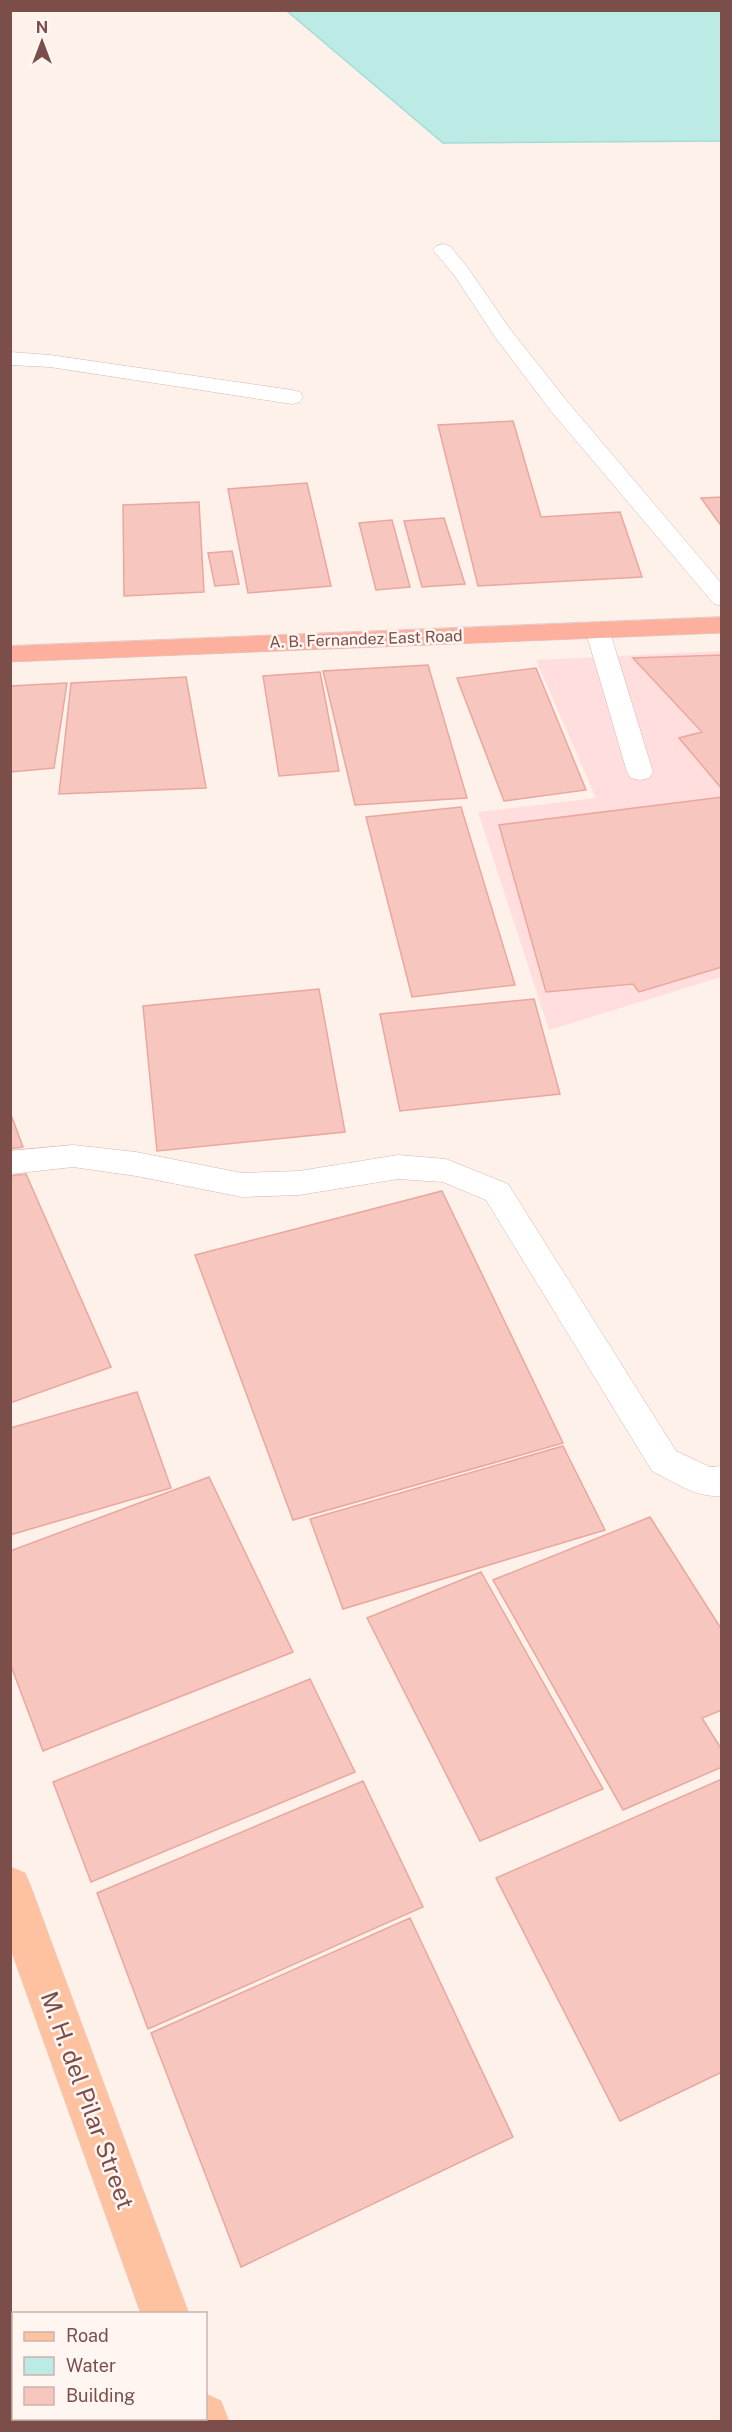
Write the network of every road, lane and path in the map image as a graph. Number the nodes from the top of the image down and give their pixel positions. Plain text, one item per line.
1 (443, 250) dead end
2 (10, 358) edge
3 (292, 396) dead end
4 (722, 599) edge
5 (722, 625) edge
6 (597, 629) junction
7 (10, 654) edge
8 (640, 772) dead end
9 (10, 1163) edge
10 (722, 1481) edge
11 (10, 1887) edge
12 (165, 2312) edge

1 - 4 lane
2 - 3 street
5 - 6 highway, A. B. Fernandez East Road
6 - 7 highway, A. B. Fernandez East Road
6 - 8 lane
9 - 10 lane
11 - 12 main road, M. H. del Pilar Street

